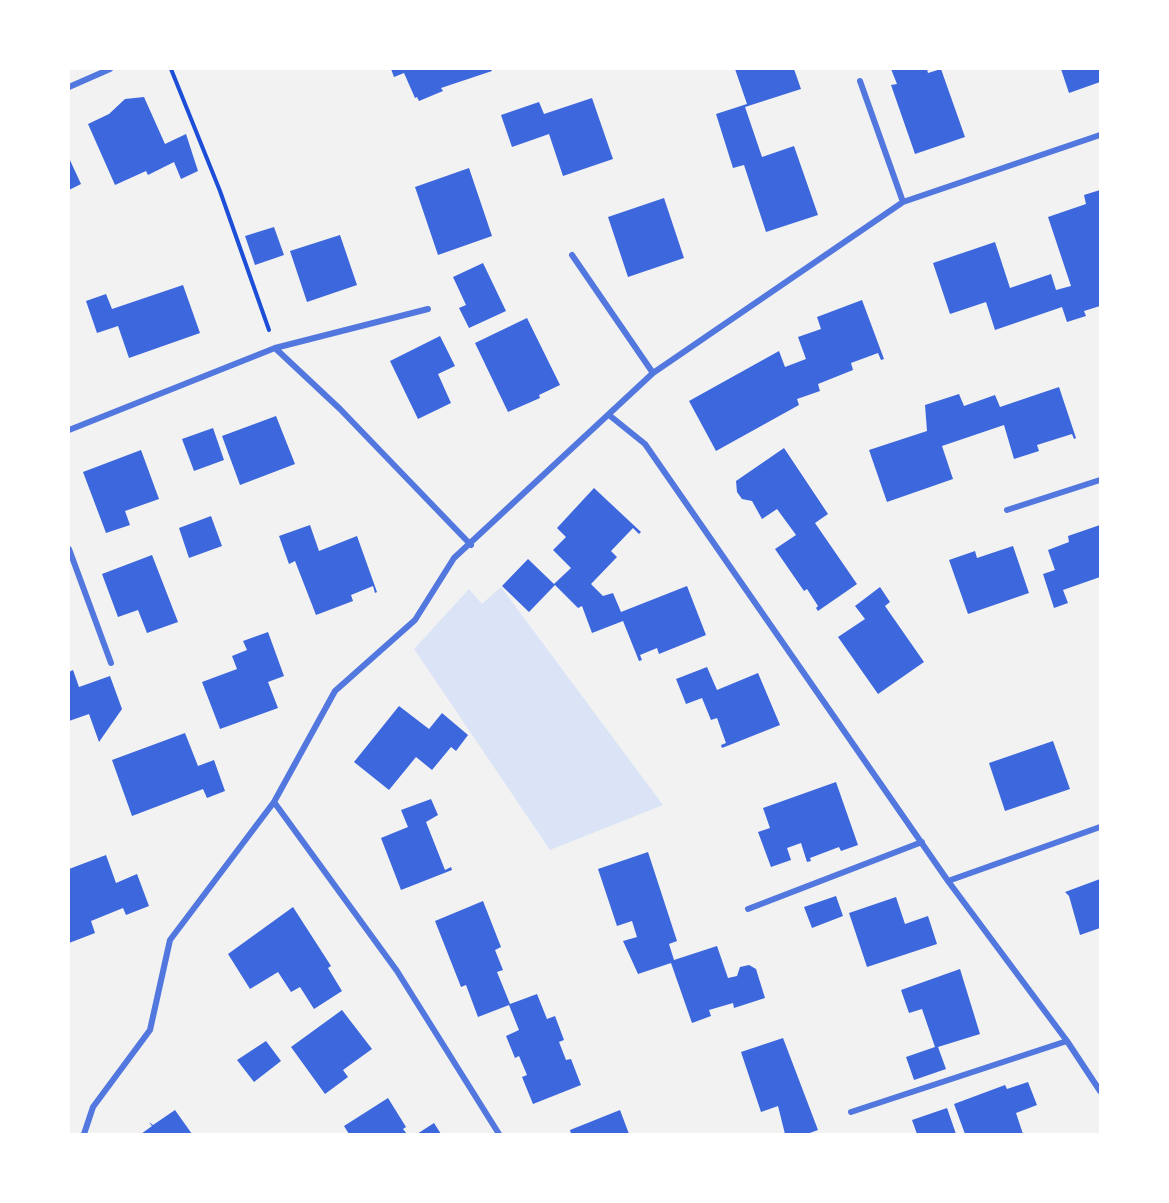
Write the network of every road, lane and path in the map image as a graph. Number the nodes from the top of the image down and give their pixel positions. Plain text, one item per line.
1 (110, 69) edge
2 (171, 69) edge
3 (860, 81) dead end
4 (69, 87) edge
5 (1100, 135) edge
6 (903, 202) junction
7 (572, 255) dead end
8 (428, 309) dead end
9 (276, 348) junction
10 (653, 373) junction
11 (609, 415) junction
12 (69, 430) edge
13 (1100, 480) edge
14 (1007, 510) dead end
15 (471, 545) junction
16 (69, 549) edge
17 (111, 663) dead end
18 (274, 802) junction
19 (1100, 827) edge
20 (922, 842) junction
21 (948, 881) junction
22 (748, 909) dead end
23 (1067, 1041) junction
24 (1100, 1091) edge
25 (851, 1112) dead end
26 (84, 1134) edge
27 (500, 1134) edge

1 - 4 street
2 - 9 path
3 - 6 street
5 - 6 street
6 - 10 street
7 - 10 street
8 - 9 street
9 - 12 street
9 - 15 street
10 - 11 street
11 - 15 street
11 - 20 street
13 - 14 street
15 - 18 street
16 - 17 street
18 - 26 street
18 - 27 street
19 - 21 street
20 - 21 street
20 - 22 street
21 - 23 street
23 - 24 street
23 - 25 street

